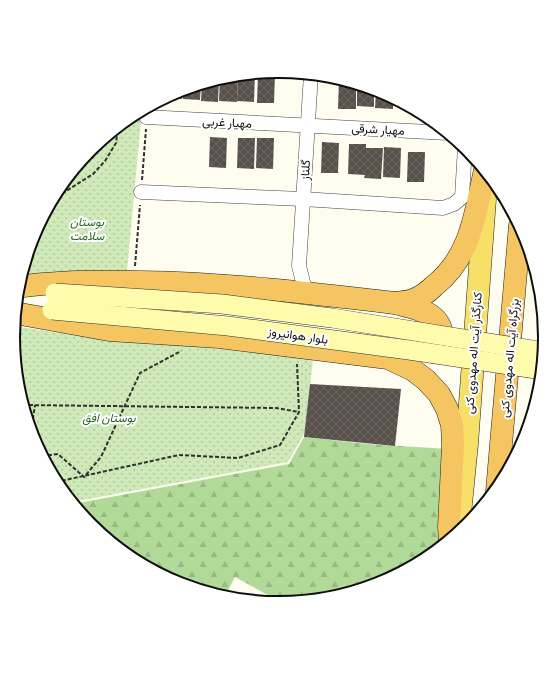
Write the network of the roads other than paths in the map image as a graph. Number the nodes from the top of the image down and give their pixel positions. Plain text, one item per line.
1 (311, 80) edge
2 (146, 117) dead end
3 (308, 126) junction
4 (438, 132) edge
5 (464, 155) edge
6 (484, 179) edge
7 (485, 180) edge
8 (141, 192) dead end
9 (303, 200) junction
10 (519, 238) edge
11 (299, 266) junction
12 (25, 286) edge
13 (271, 289) junction
14 (312, 293) junction
15 (395, 303) junction
16 (21, 314) edge
17 (538, 351) edge
18 (388, 358) junction
19 (537, 369) edge
20 (498, 477) edge
21 (459, 525) edge
22 (450, 534) edge

1 - 3 street, گلناز
2 - 3 street, مهیار غربی
3 - 4 street, مهیار شرقی
3 - 9 street, گلناز
5 - 9 street
6 - 15 highway
7 - 21 main road, کنارگذر آیت اله مهدوی کنی
8 - 9 street
9 - 11 street, گلناز
10 - 20 highway, بزرگراه آیت اله مهدوی کنی
11 - 13 street
11 - 14 street
12 - 13 highway
13 - 14 highway
14 - 15 highway
15 - 18 highway
16 - 18 highway
17 - 19 main road, بلوار هوانیروز, bridge
18 - 22 highway

